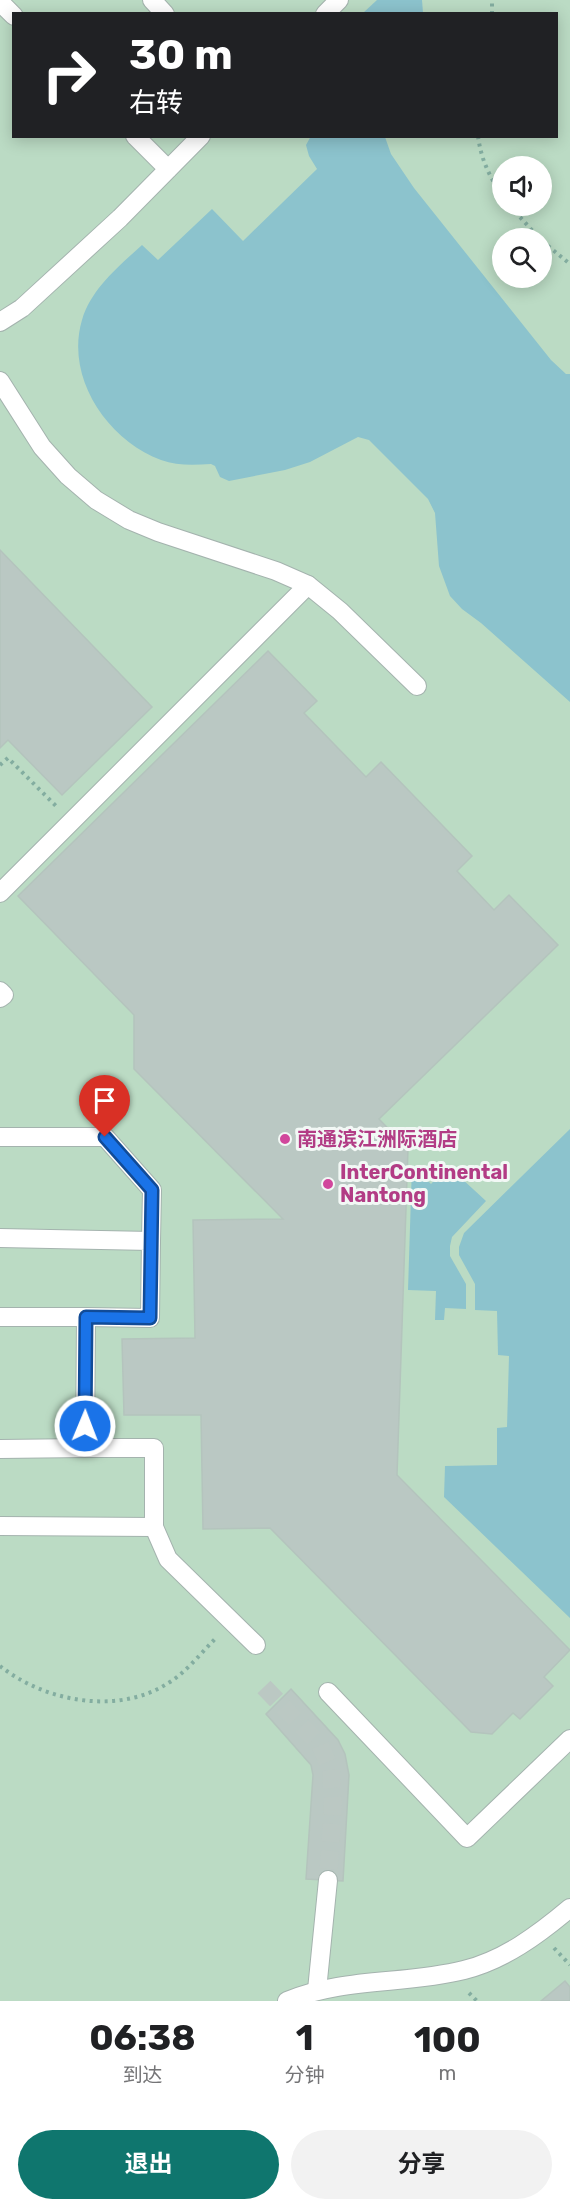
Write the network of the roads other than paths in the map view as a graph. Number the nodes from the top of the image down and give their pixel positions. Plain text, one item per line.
1 (152, 0) edge
2 (339, 0) edge
3 (0, 2) edge
4 (163, 12) edge
5 (327, 12) edge
6 (12, 14) edge
7 (137, 138) edge
8 (199, 138) edge
9 (168, 170) junction
10 (0, 322) edge
11 (0, 381) edge
12 (308, 585) junction
13 (417, 686) dead end
14 (0, 893) edge
15 (0, 991) edge
16 (0, 999) edge
17 (0, 1137) edge
18 (0, 1238) edge
19 (151, 1241) junction
20 (0, 1317) edge
21 (86, 1317) junction
22 (85, 1448) junction
23 (0, 1449) edge
24 (0, 1526) edge
25 (154, 1527) junction
26 (256, 1645) dead end
27 (328, 1692) dead end
28 (570, 1739) edge
29 (328, 1880) tunnel mouth
30 (570, 1908) edge
31 (317, 1990) junction
32 (287, 2001) edge

1 - 4 street
2 - 5 street
3 - 6 street
7 - 9 street
8 - 9 street
9 - 10 street
11 - 12 street
12 - 13 street
12 - 14 street
15 - 16 street
17 - 19 street
18 - 19 street
19 - 21 street
20 - 21 street
21 - 22 street
22 - 23 street
22 - 25 street
24 - 25 street
25 - 26 street
27 - 28 street
29 - 31 street
30 - 31 street
31 - 32 street

